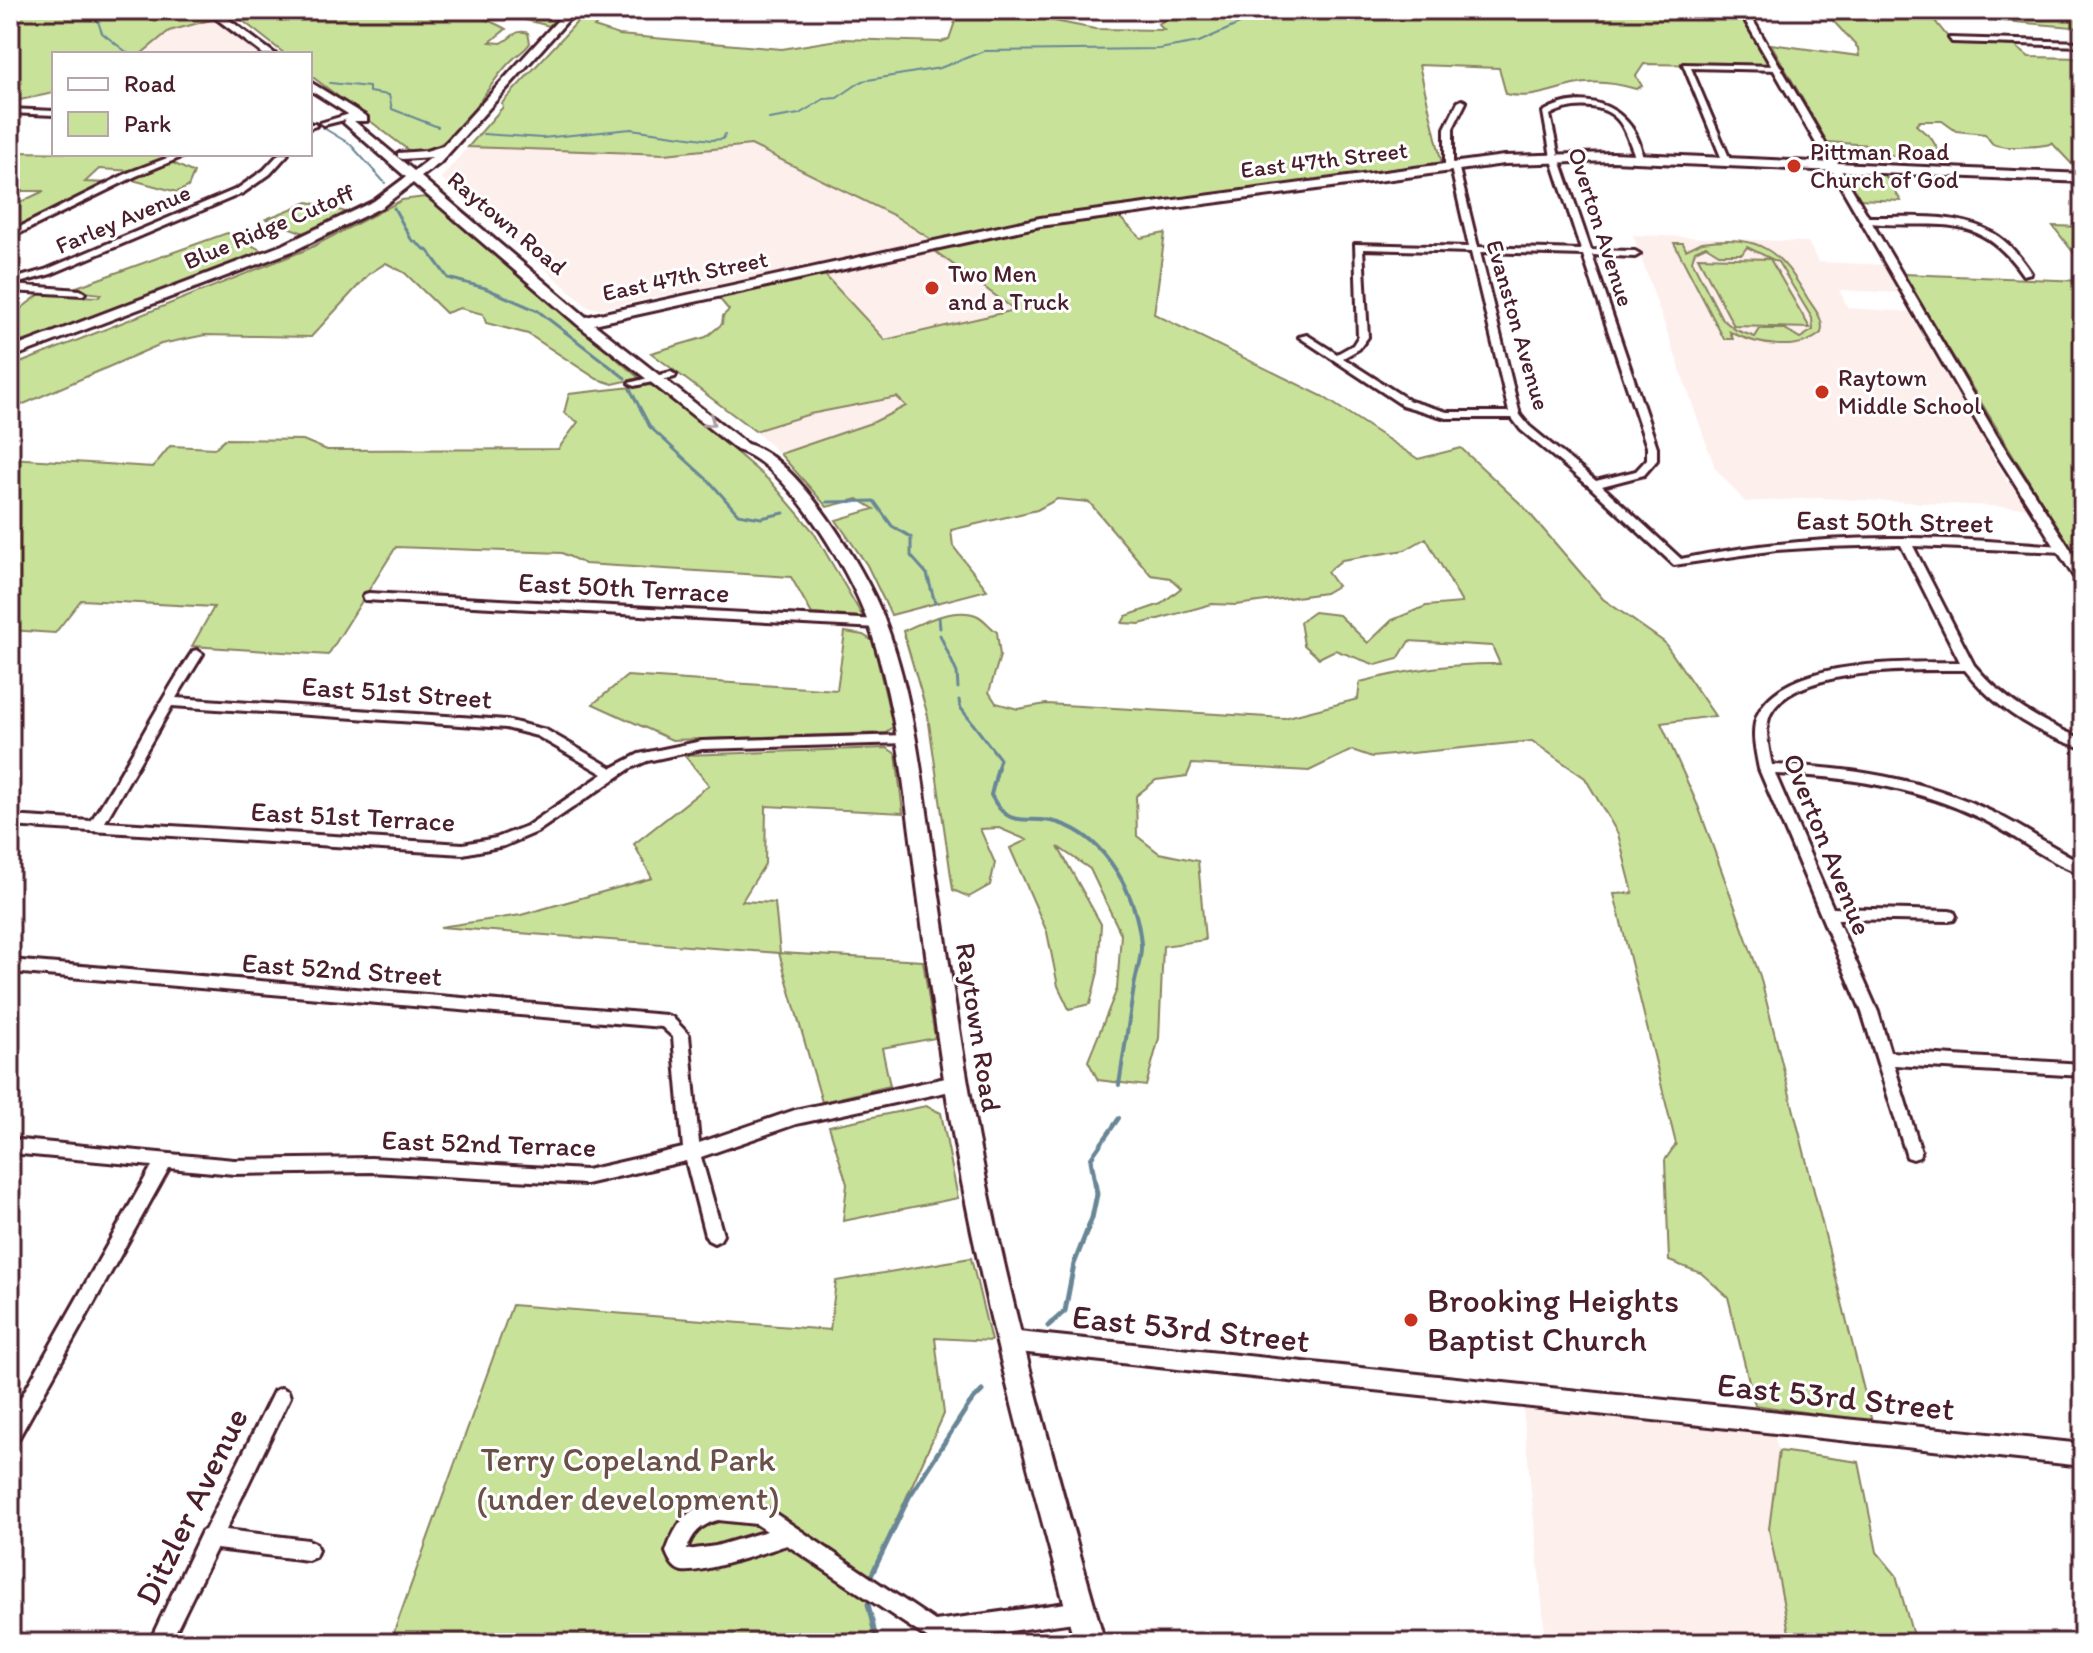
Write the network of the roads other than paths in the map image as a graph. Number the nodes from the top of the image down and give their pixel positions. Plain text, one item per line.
1 (210, 10) edge
2 (572, 10) edge
3 (1743, 10) edge
4 (1952, 40) dead end
5 (2083, 44) edge
6 (267, 52) edge
7 (1779, 68) junction
8 (312, 86) edge
9 (1462, 102) dead end
10 (10, 111) edge
11 (52, 113) edge
12 (353, 115) junction
13 (324, 123) dead end
14 (447, 148) junction
15 (402, 155) junction
16 (180, 156) edge
17 (282, 156) edge
18 (1555, 157) junction
19 (1640, 158) junction
20 (1727, 162) junction
21 (1452, 165) junction
22 (1835, 167) junction
23 (417, 177) junction
24 (2078, 178) edge
25 (2083, 189) edge
26 (434, 196) junction
27 (387, 198) junction
28 (1864, 220) junction
29 (10, 235) edge
30 (1473, 249) junction
31 (1586, 253) junction
32 (1635, 254) dead end
33 (2026, 273) dead end
34 (10, 286) edge
35 (80, 293) dead end
36 (590, 320) junction
37 (1304, 337) dead end
38 (10, 354) edge
39 (1336, 358) junction
40 (671, 375) junction
41 (655, 379) junction
42 (634, 383) dead end
43 (1515, 415) junction
44 (757, 451) junction
45 (1594, 485) junction
46 (1905, 541) junction
47 (2064, 549) junction
48 (1675, 567) joint
49 (2083, 580) edge
50 (369, 597) dead end
51 (878, 624) junction
52 (197, 654) dead end
53 (1968, 666) junction
54 (166, 701) junction
55 (907, 739) junction
56 (2083, 744) edge
57 (1766, 769) junction
58 (613, 774) junction
59 (10, 821) edge
60 (94, 827) junction
61 (2083, 869) edge
62 (1827, 913) junction
63 (1949, 916) dead end
64 (10, 966) edge
65 (1884, 1058) junction
66 (2083, 1070) edge
67 (955, 1083) junction
68 (10, 1146) edge
69 (1913, 1152) dead end
70 (692, 1153) junction
71 (164, 1161) junction
72 (714, 1235) dead end
73 (1009, 1341) junction
74 (281, 1397) dead end
75 (10, 1435) edge
76 (2083, 1455) edge
77 (788, 1535) junction
78 (209, 1538) junction
79 (308, 1550) dead end
80 (1081, 1611) junction
81 (159, 1643) edge
82 (1090, 1643) edge

1 - 6 main road
2 - 14 main road, Blue Ridge Cutoff
3 - 7 street
4 - 5 street
7 - 20 street
7 - 22 street
8 - 12 main road, Raytown Road
9 - 21 street, Evanston Avenue
10 - 11 street
12 - 13 street
12 - 15 main road, Raytown Road
12 - 23 main road, Raytown Road
14 - 15 main road
14 - 23 main road, Blue Ridge Cutoff
15 - 23 main road, Raytown Road
16 - 29 street
17 - 34 street, Farley Avenue
18 - 19 main road, East 47th Street
18 - 19 street, Overton Avenue
18 - 21 main road, East 47th Street
18 - 31 street, Overton Avenue
19 - 20 main road, East 47th Street
20 - 22 main road, East 47th Street
21 - 30 street, Evanston Avenue
21 - 36 main road, East 47th Street
22 - 24 main road, East 47th Street
22 - 28 street
23 - 26 main road, Raytown Road
23 - 27 main road, Blue Ridge Cutoff
23 - 36 main road, Raytown Road
24 - 25 street
26 - 27 main road
26 - 36 main road, Raytown Road
27 - 38 main road, Blue Ridge Cutoff
28 - 33 street
28 - 47 street
30 - 31 street
30 - 39 street
30 - 43 street, Evanston Avenue
31 - 32 street
31 - 45 street, Overton Avenue
34 - 35 street
36 - 40 main road, Raytown Road
36 - 41 main road, Raytown Road
37 - 39 street
39 - 43 street
40 - 41 street
40 - 44 main road, Raytown Road
41 - 42 street
41 -> 44 main road, Raytown Road
43 - 45 street, Evanston Avenue
44 - 51 main road, Raytown Road
45 - 48 street, Evanston Avenue
46 - 47 street, East 50th Street
46 - 48 street, East 50th Street
46 - 53 street
47 - 49 street
50 - 51 street, East 50th Terrace
51 - 55 main road, Raytown Road
52 - 54 street
53 - 56 street
53 - 57 street, Overton Avenue
54 - 58 street, East 51st Street
54 - 60 street
55 - 58 street, East 51st Terrace
55 - 67 main road, Raytown Road
57 - 61 street
57 - 62 street, Overton Avenue
58 - 60 street, East 51st Terrace
59 - 60 street, East 51st Terrace
62 - 63 street
62 - 65 street, Overton Avenue
64 - 70 street, East 52nd Street
65 - 66 street
65 - 69 street, Overton Avenue
67 - 70 street, East 52nd Terrace
67 - 73 main road, Raytown Road
68 - 71 street, East 52nd Terrace
70 - 71 street, East 52nd Terrace
70 - 72 street
71 - 75 street
73 - 76 street, East 53rd Street
73 - 80 main road, Raytown Road
74 - 78 street, Ditzler Avenue
77 - 77 street
77 - 80 street
78 - 79 street
78 - 81 street, Ditzler Avenue
80 - 82 main road, Raytown Road

